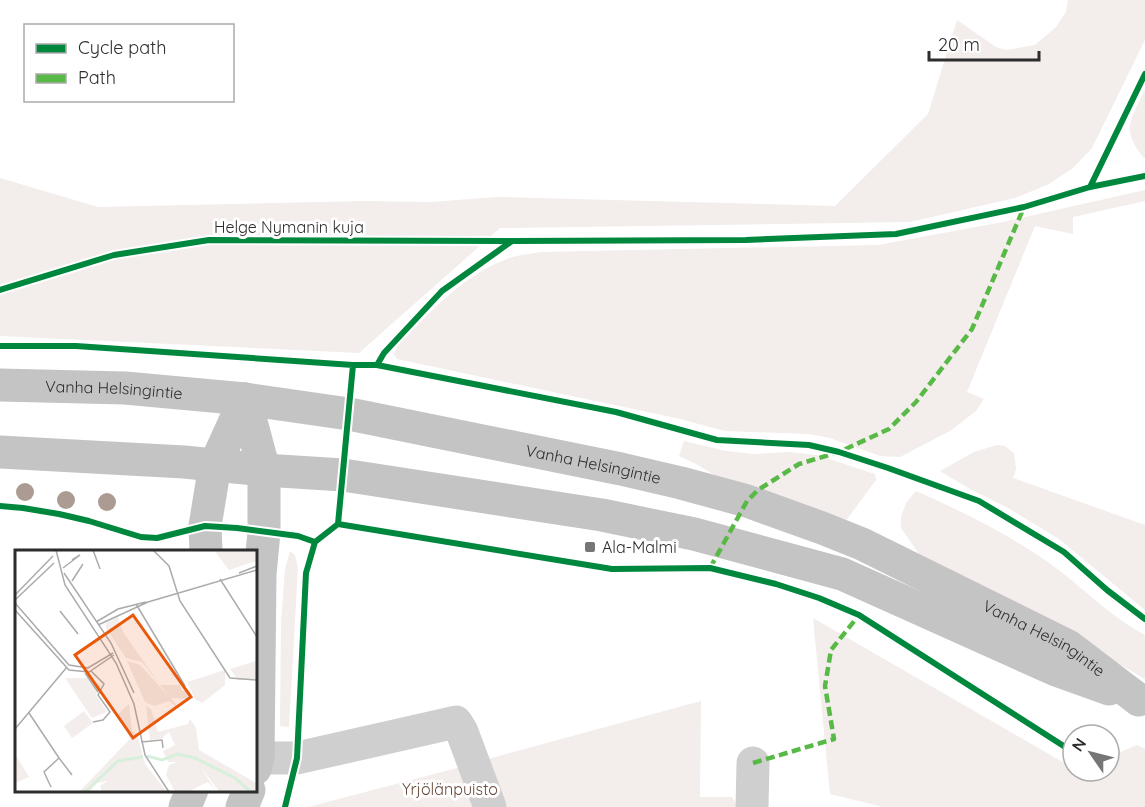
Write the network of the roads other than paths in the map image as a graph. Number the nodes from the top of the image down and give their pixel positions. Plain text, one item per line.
1 (0, 385) edge
2 (245, 399) junction
3 (0, 452) edge
4 (215, 465) junction
5 (264, 470) junction
6 (206, 550) edge
7 (1142, 701) edge
8 (753, 763) dead end
9 (256, 764) edge
10 (191, 792) edge
11 (248, 792) edge
12 (185, 807) edge
13 (242, 807) edge
14 (490, 807) edge
15 (752, 807) edge

1 - 2 main road, Vanha Helsingintie
2 - 4 main road
2 - 5 main road
2 - 7 main road, Vanha Helsingintie
3 - 4 main road, Vanha Helsingintie
4 - 5 main road, Vanha Helsingintie
4 - 6 main road
5 - 7 main road, Vanha Helsingintie
5 - 9 main road
8 - 15 lane
9 - 14 lane
10 - 12 main road
11 - 13 main road

